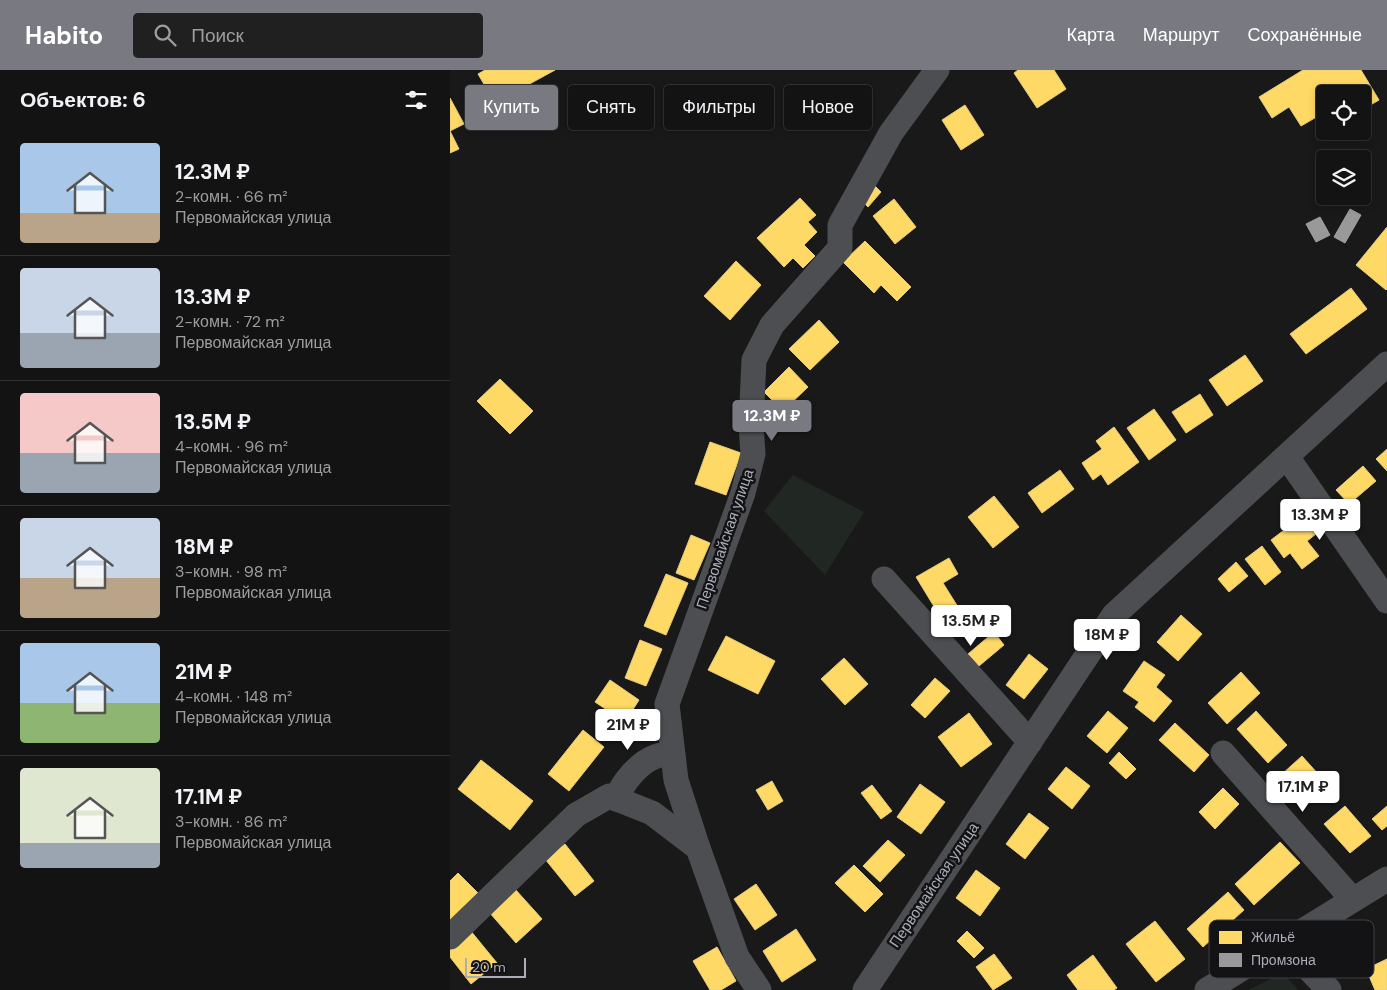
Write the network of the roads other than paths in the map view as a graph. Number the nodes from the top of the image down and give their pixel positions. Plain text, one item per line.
1 (937, 70) edge
2 (1387, 364) edge
3 (1286, 457) junction
4 (884, 579) dead end
5 (1387, 601) edge
6 (1030, 742) junction
7 (1223, 753) dead end
8 (673, 756) junction
9 (616, 799) junction
10 (698, 848) junction
11 (1387, 879) edge
12 (1353, 900) junction
13 (1321, 920) edge
14 (450, 937) edge
15 (1227, 978) edge
16 (1318, 978) edge
17 (759, 990) edge
18 (865, 990) edge
19 (1208, 990) edge
20 (1329, 990) edge

1 - 8 street, Первомайская улица
2 - 3 street, Первомайская улица
3 - 5 street
3 - 6 street, Первомайская улица
4 - 6 street
6 - 18 street, Первомайская улица
7 - 12 street
8 - 9 street
8 - 10 street, Первомайская улица
9 - 10 street
9 - 14 street
10 - 17 street, Первомайская улица
11 - 12 street
12 - 13 street
15 - 19 street
16 - 20 street

